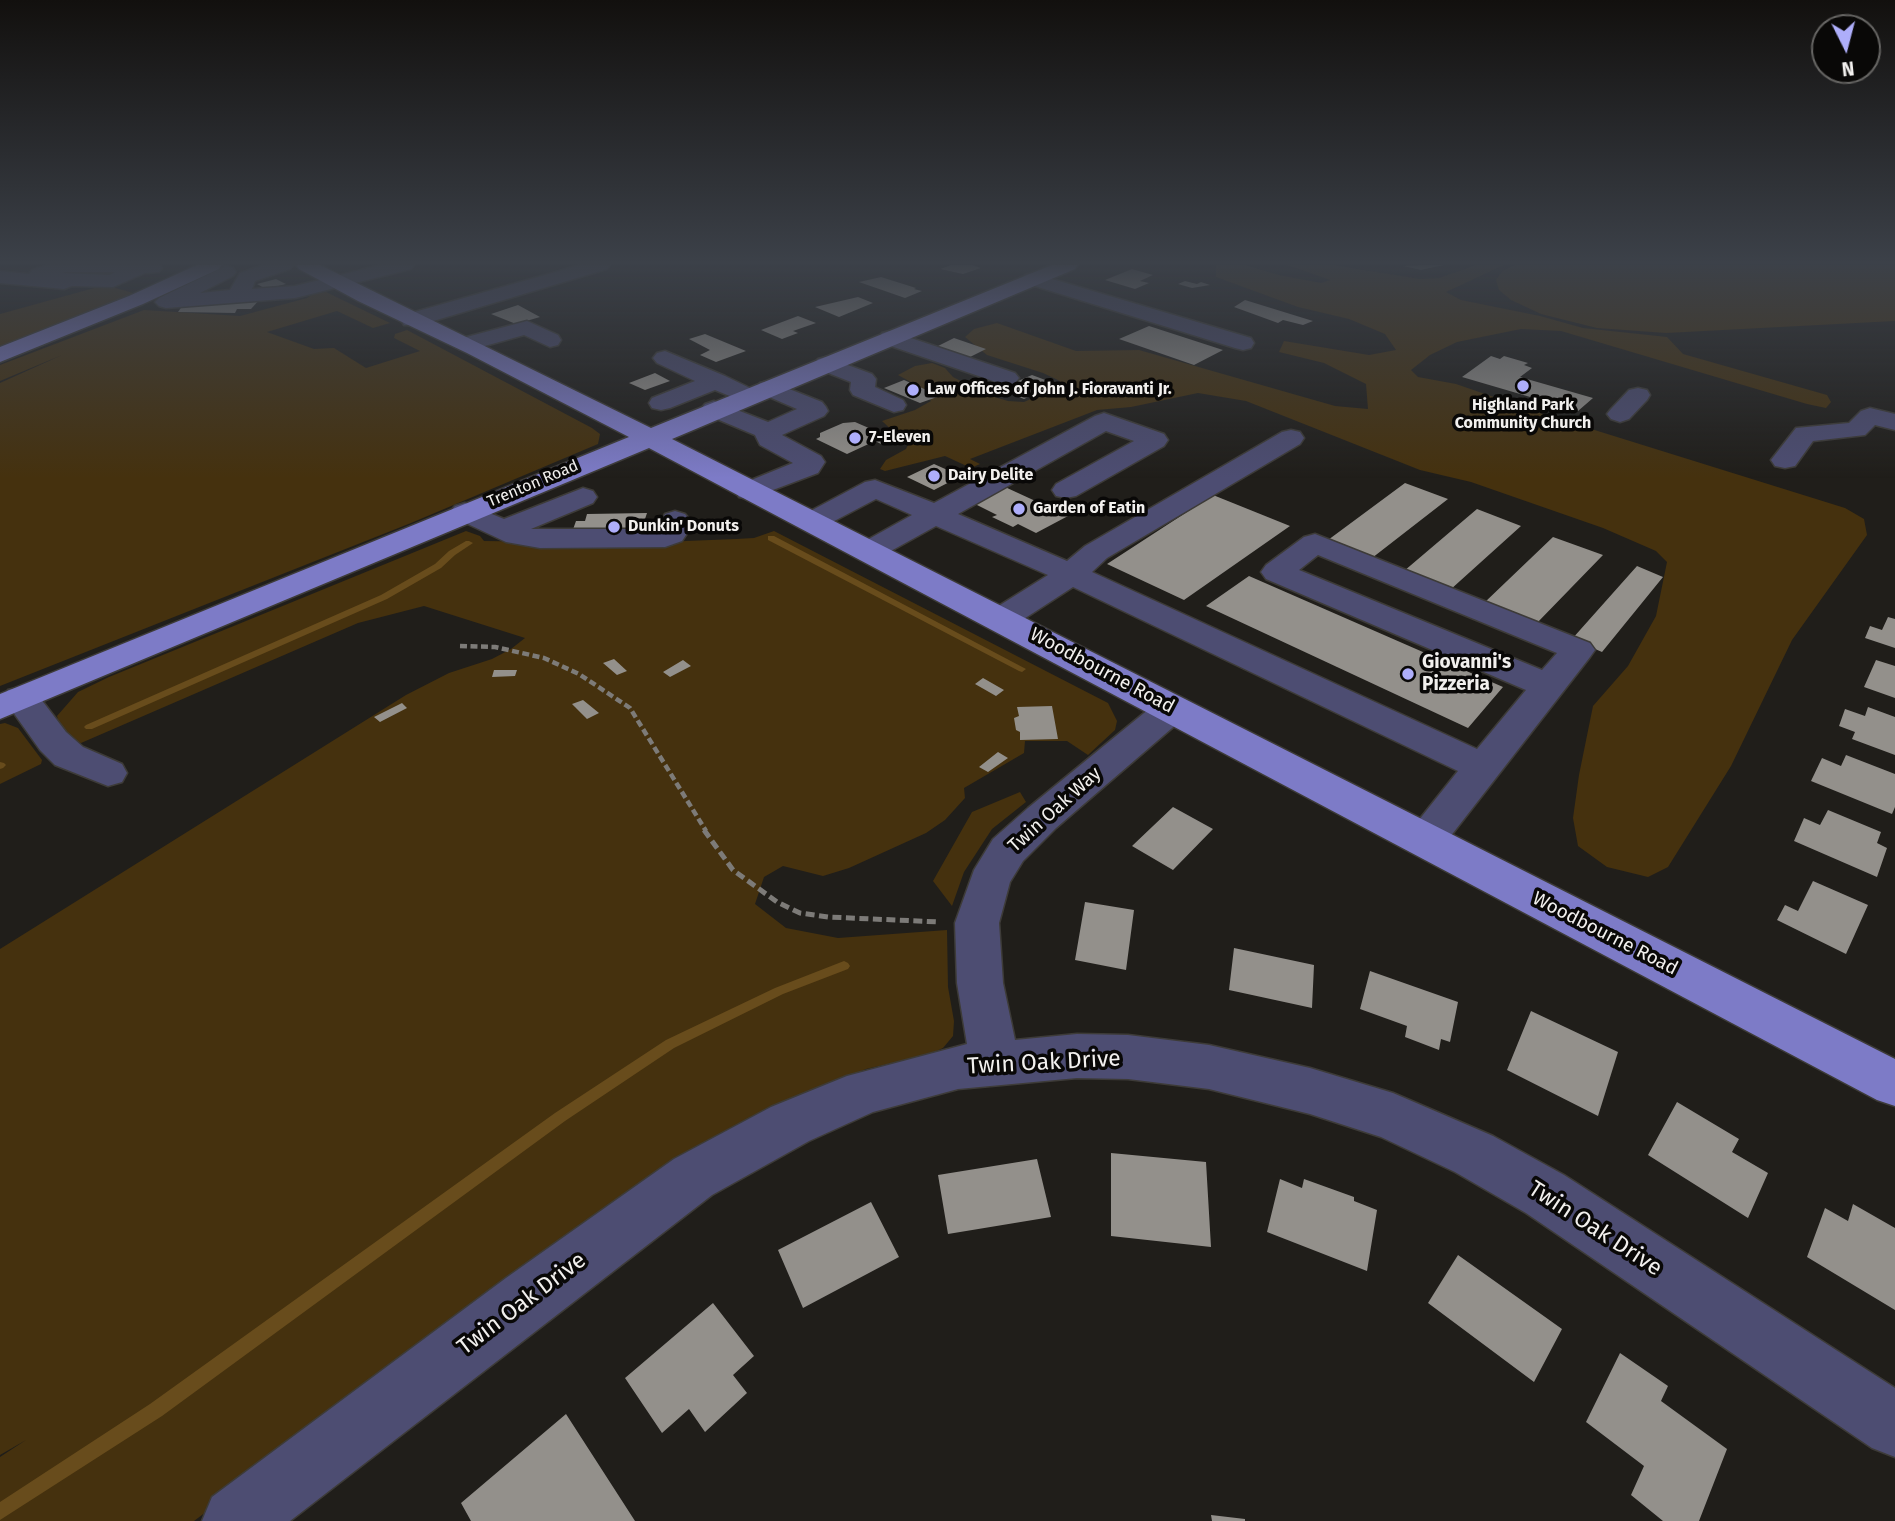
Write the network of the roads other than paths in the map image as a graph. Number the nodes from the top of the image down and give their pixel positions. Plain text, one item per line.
1 (47, 336) edge
2 (449, 336) edge
3 (497, 336) edge
4 (542, 336) edge
5 (895, 336) edge
6 (1220, 336) edge
7 (890, 338) junction
8 (550, 340) dead end
9 (1243, 343) dead end
10 (467, 344) junction
11 (0, 355) edge
12 (665, 358) dead end
13 (826, 364) junction
14 (1007, 378) dead end
15 (716, 381) junction
16 (758, 392) junction
17 (1638, 394) dead end
18 (661, 403) dead end
19 (894, 405) dead end
20 (714, 410) junction
21 (1620, 414) dead end
22 (1883, 419) edge
23 (768, 431) junction
24 (646, 437) junction
25 (1291, 438) dead end
26 (1786, 460) dead end
27 (1066, 490) dead end
28 (583, 497) dead end
29 (754, 504) junction
30 (465, 512) junction
31 (933, 514) junction
32 (675, 520) dead end
33 (811, 522) junction
34 (502, 530) junction
35 (869, 551) junction
36 (1071, 574) junction
37 (1001, 619) junction
38 (1548, 686) junction
39 (11, 703) edge
40 (1173, 708) junction
41 (1483, 767) junction
42 (108, 773) dead end
43 (1424, 840) junction
44 (995, 1062) junction
45 (1895, 1084) edge
46 (1895, 1425) edge
47 (236, 1521) edge

1 - 11 main road
2 - 10 main road, Woodbourne Road
3 - 10 street
4 - 8 street
5 - 7 main road, Trenton Road
6 - 9 street
7 - 13 main road, Trenton Road
7 - 14 street
10 - 24 main road, Woodbourne Road
12 - 15 street
13 - 16 main road, Trenton Road
13 - 19 street
15 - 16 street
15 - 18 street
16 - 20 main road, Trenton Road
16 - 23 street
17 - 21 street
20 - 23 street
20 - 24 main road, Trenton Road
22 - 26 street
23 - 29 street
24 - 29 main road, Woodbourne Road
24 - 30 main road, Trenton Road
25 - 36 street
27 - 31 street
28 - 34 street
29 - 33 main road, Woodbourne Road
30 - 34 street
30 - 39 main road, Trenton Road
31 - 33 street
31 - 35 street
31 - 36 street
32 - 34 street
33 - 35 main road, Woodbourne Road
35 - 37 main road, Woodbourne Road
36 - 37 street
36 - 41 street
37 - 40 main road, Woodbourne Road
38 - 38 street
38 - 41 street
39 - 42 street
40 - 43 main road, Woodbourne Road
40 - 44 street, Twin Oak Way
41 - 43 street
43 - 45 main road, Woodbourne Road
44 - 46 street, Twin Oak Drive
44 - 47 street, Twin Oak Drive

